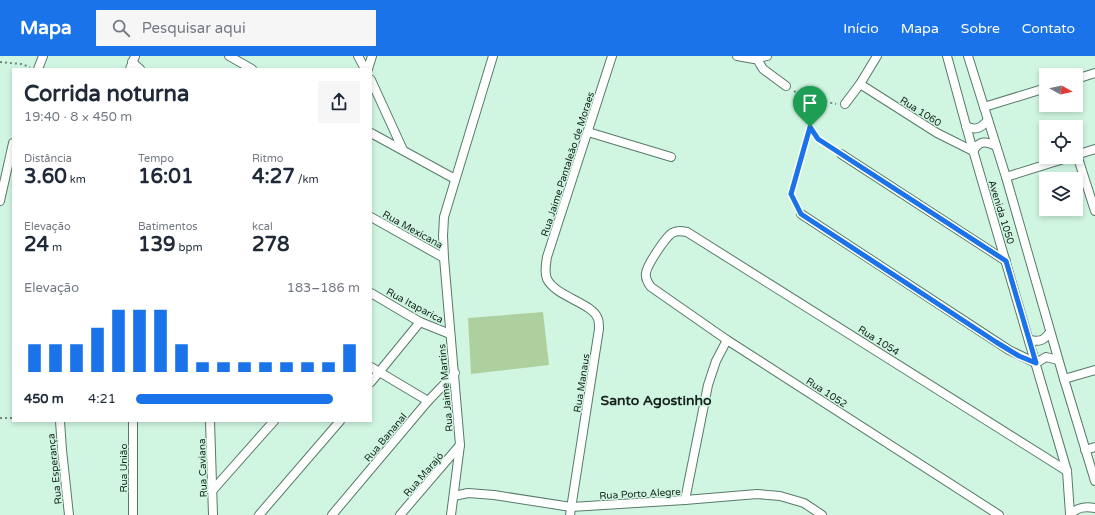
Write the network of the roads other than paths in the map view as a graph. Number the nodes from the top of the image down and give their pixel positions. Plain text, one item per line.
1 (44, 56) edge
2 (229, 56) edge
3 (358, 56) edge
4 (372, 56) edge
5 (493, 56) edge
6 (612, 56) edge
7 (737, 56) edge
8 (767, 56) edge
9 (877, 56) edge
10 (947, 56) edge
11 (968, 56) edge
12 (757, 59) junction
13 (35, 68) edge
14 (45, 68) edge
15 (250, 68) edge
16 (366, 68) edge
17 (367, 68) edge
18 (1095, 73) edge
19 (1083, 77) edge
20 (372, 82) edge
21 (860, 84) junction
22 (786, 86) road end
23 (1039, 90) edge
24 (845, 104) road end
25 (984, 107) junction
26 (988, 120) junction
27 (966, 126) junction
28 (588, 132) junction
29 (372, 134) edge
30 (996, 146) junction
31 (12, 147) edge
32 (1095, 149) edge
33 (403, 150) junction
34 (973, 150) junction
35 (1083, 153) edge
36 (841, 154) road end
37 (670, 157) dead end
38 (1048, 164) edge
39 (1077, 164) edge
40 (1006, 177) junction
41 (455, 179) junction
42 (0, 201) edge
43 (1095, 211) edge
44 (801, 214) road end
45 (372, 218) edge
46 (678, 231) joint
47 (444, 258) junction
48 (1006, 261) junction
49 (547, 278) joint
50 (372, 294) edge
51 (420, 322) junction
52 (1050, 332) junction
53 (450, 334) junction
54 (728, 340) junction
55 (1029, 340) junction
56 (1058, 360) junction
57 (1036, 363) junction
58 (372, 368) edge
59 (1095, 370) edge
60 (379, 371) junction
61 (455, 372) junction
62 (1064, 379) junction
63 (372, 381) edge
64 (428, 401) junction
65 (60, 422) edge
66 (133, 422) edge
67 (210, 422) edge
68 (273, 422) edge
69 (336, 422) edge
70 (460, 445) junction
71 (1095, 447) edge
72 (1085, 450) junction
73 (1067, 471) junction
74 (1095, 481) edge
75 (212, 491) junction
76 (454, 496) junction
77 (685, 500) junction
78 (1095, 508) edge
79 (571, 511) edge
80 (1070, 514) edge
81 (69, 515) edge
82 (133, 515) edge
83 (213, 515) edge
84 (259, 515) edge
85 (332, 515) edge
86 (400, 515) edge
87 (451, 515) edge
88 (822, 515) edge
89 (999, 515) edge

1 - 13 street
1 - 14 street
2 - 15 street
3 - 16 street
4 - 17 street
5 - 41 street, Rua Jaime Martins
6 - 28 street, Rua Jaime Pantaleão de Moraes
7 - 12 street
8 - 12 street
9 - 21 street
10 - 27 street, Avenida 1050
11 - 25 street, Avenida 1050
12 - 22 street
18 - 19 street
20 - 33 street
21 - 24 street
21 - 34 street, Rua 1060
23 - 25 street
25 - 26 street, Avenida 1050
26 - 27 street
26 - 30 street, Avenida 1050
27 - 34 street, Avenida 1050
28 - 37 street
28 - 49 street, Rua Jaime Pantaleão de Moraes
29 - 33 street
30 - 34 street
30 - 40 street, Avenida 1050
31 - 42 street
32 - 35 street
33 - 41 street
34 - 48 street, Avenida 1050
36 - 48 street
38 - 40 street
39 - 43 street
40 - 52 street, Avenida 1050
41 - 47 street, Rua Jaime Martins
44 - 57 street
45 - 47 street, Rua Mexicana
46 - 54 street, Rua 1052
46 - 73 street, Rua 1054
47 - 53 street, Rua Jaime Martins
48 - 55 street, Avenida 1050
49 - 79 street, Rua Manaus
50 - 51 street, Rua Itaparica
51 - 53 street, Rua Itaparica
51 - 60 street
52 - 55 street
52 - 56 street, Avenida 1050
53 - 61 street, Rua Jaime Martins
54 - 77 street
54 - 89 street, Rua 1052
55 - 57 street, Avenida 1050
56 - 57 street
56 - 62 street, Avenida 1050
57 - 73 street, Avenida 1050
58 - 60 street
59 - 62 street
60 - 63 street
60 - 64 street
61 - 64 street, Rua Bananal
61 - 70 street, Rua Jaime Martins
62 - 72 street, Avenida 1050
64 - 85 street, Rua Bananal
65 - 81 street, Rua Esperança
66 - 82 street, Rua União
67 - 75 street, Rua Caviana
68 - 75 street
69 - 84 street
70 - 76 street, Rua Jaime Martins
70 - 86 street, Rua Marajó
71 - 72 street
72 - 74 street, Avenida 1050
73 - 80 street, Avenida 1050
75 - 83 street, Rua Caviana
76 - 79 street, Rua Porto Alegre
76 - 87 street, Rua Jaime Martins
77 - 79 street, Rua Porto Alegre
77 - 88 street, Rua Porto Alegre
78 - 80 street

